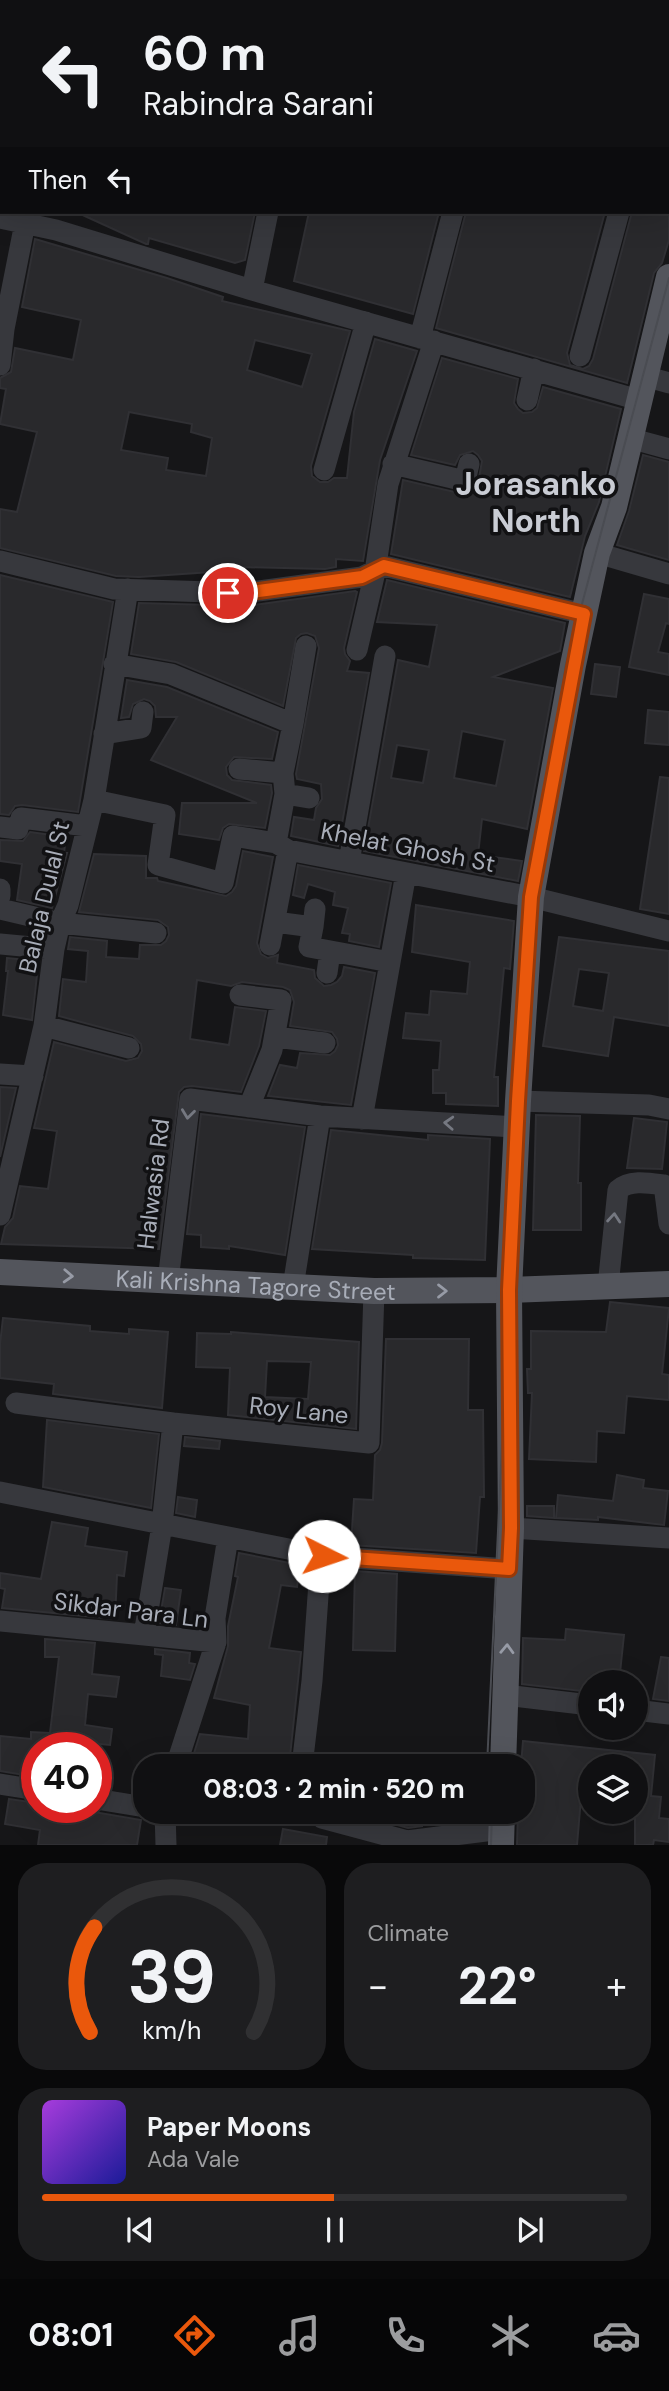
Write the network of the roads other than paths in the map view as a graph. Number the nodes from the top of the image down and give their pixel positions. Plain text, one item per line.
1 (268, 214) edge
2 (453, 214) edge
3 (618, 214) edge
4 (0, 218) edge
5 (58, 221) edge
6 (25, 223) junction
7 (669, 277) edge
8 (252, 290) junction
9 (665, 309) edge
10 (366, 322) junction
11 (427, 339) junction
12 (580, 356) dead end
13 (0, 365) edge
14 (534, 369) junction
15 (651, 387) edge
16 (527, 400) dead end
17 (629, 438) junction
18 (669, 449) edge
19 (393, 464) junction
20 (469, 464) dead end
21 (324, 470) dead end
22 (597, 553) junction
23 (0, 561) edge
24 (375, 572) junction
25 (669, 574) edge
26 (128, 589) junction
27 (584, 614) junction
28 (306, 646) dead end
29 (357, 650) dead end
30 (385, 656) dead end
31 (114, 664) junction
32 (144, 712) dead end
33 (293, 724) junction
34 (104, 734) junction
35 (239, 769) dead end
36 (284, 784) junction
37 (309, 798) dead end
38 (94, 800) junction
39 (13, 824) edge
40 (87, 826) junction
41 (282, 847) junction
42 (349, 862) junction
43 (406, 873) junction
44 (0, 889) edge
45 (0, 896) edge
46 (531, 897) junction
47 (0, 909) edge
48 (275, 922) junction
49 (60, 923) junction
50 (669, 930) edge
51 (156, 933) dead end
52 (0, 944) edge
53 (270, 945) dead end
54 (54, 949) junction
55 (390, 962) junction
56 (240, 995) dead end
57 (44, 1026) junction
58 (275, 1037) junction
59 (325, 1043) dead end
60 (129, 1048) dead end
61 (0, 1074) edge
62 (33, 1076) junction
63 (249, 1107) junction
64 (669, 1109) edge
65 (517, 1114) junction
66 (320, 1116) junction
67 (362, 1119) junction
68 (0, 1215) edge
69 (669, 1224) edge
70 (0, 1272) edge
71 (168, 1281) junction
72 (669, 1284) edge
73 (608, 1286) junction
74 (293, 1287) junction
75 (509, 1290) junction
76 (374, 1291) junction
77 (16, 1403) dead end
78 (173, 1423) junction
79 (0, 1492) edge
80 (162, 1525) junction
81 (511, 1528) junction
82 (668, 1532) edge
83 (228, 1537) junction
84 (324, 1556) junction
85 (509, 1569) junction
86 (0, 1621) edge
87 (144, 1635) junction
88 (216, 1642) junction
89 (505, 1695) junction
90 (578, 1703) edge
91 (648, 1712) edge
92 (669, 1714) edge
93 (180, 1754) edge
94 (303, 1754) edge
95 (503, 1754) edge
96 (0, 1784) edge
97 (21, 1787) edge
98 (112, 1802) edge
99 (133, 1805) edge
100 (165, 1824) edge
101 (342, 1824) edge
102 (501, 1829) edge
103 (406, 1843) edge
104 (166, 1845) edge

1 - 8 street
2 - 11 street
3 - 12 street
4 - 6 street
5 - 6 street
5 - 8 street
6 - 13 street
7 - 9 main road
8 - 10 street
9 - 15 main road
10 - 11 street
10 - 21 street
11 - 14 street
11 - 19 street
14 - 15 street
14 - 16 street
15 - 17 main road
17 - 18 street
17 - 22 main road
19 - 20 street
19 - 24 street
22 - 25 street
22 - 27 main road
23 - 26 street
24 - 26 street
24 - 27 street
24 - 29 street
26 - 31 street, Balaja Dulal St
27 - 46 main road
28 - 33 street
30 - 42 street
31 - 33 street
31 - 34 street, Balaja Dulal St
32 - 34 street
33 - 36 street
34 - 38 street, Balaja Dulal St
35 - 36 street
36 - 37 street
36 - 41 street
38 - 40 street, Balaja Dulal St
38 - 41 street, Khelat Ghosh St
39 - 40 street
40 - 49 street, Balaja Dulal St
41 - 42 street, Khelat Ghosh St
41 - 48 street
42 - 43 street, Khelat Ghosh St
43 - 46 street, Khelat Ghosh St
43 - 55 street
44 - 45 street
46 - 50 street, Khelat Ghosh St
46 - 65 main road
47 - 49 street
48 - 53 street
48 - 55 street
49 - 51 street
49 - 54 street, Balaja Dulal St
52 - 54 street
54 - 57 street, Balaja Dulal St
55 - 67 street
56 - 58 street
57 - 60 street
57 - 62 street, Balaja Dulal St
58 - 59 street
58 - 63 street
61 - 62 street
62 - 68 street, Balaja Dulal St
63 - 66 street, Halwasia Rd
63 -> 71 street, Halwasia Rd
64 - 65 street, Halwasia Rd
65 -> 67 street, Halwasia Rd
65 - 75 main road
66 - 67 street, Halwasia Rd
66 - 74 street
73 -> 69 street
70 -> 71 main road, Kali Krishna Tagore Street
71 - 74 main road, Kali Krishna Tagore Street
72 - 73 main road, Kali Krishna Tagore Street
73 - 75 main road, Kali Krishna Tagore Street
74 - 76 main road, Kali Krishna Tagore Street
76 -> 75 main road, Kali Krishna Tagore Street
75 - 81 main road
76 - 78 street, Roy Lane
77 - 78 street
78 - 80 street
79 - 80 street
80 - 83 street
80 - 87 street
81 - 82 street
81 - 85 main road
83 - 84 street
83 - 88 street
84 - 85 street
84 - 94 street
89 -> 85 main road
86 - 87 street, Sikdar Para Ln
87 - 88 street, Sikdar Para Ln
88 - 93 street, Sikdar Para Ln
89 - 90 street
89 - 95 main road
91 - 92 street
96 - 97 street
98 - 99 street
100 - 104 street
101 - 103 street
102 - 103 street

